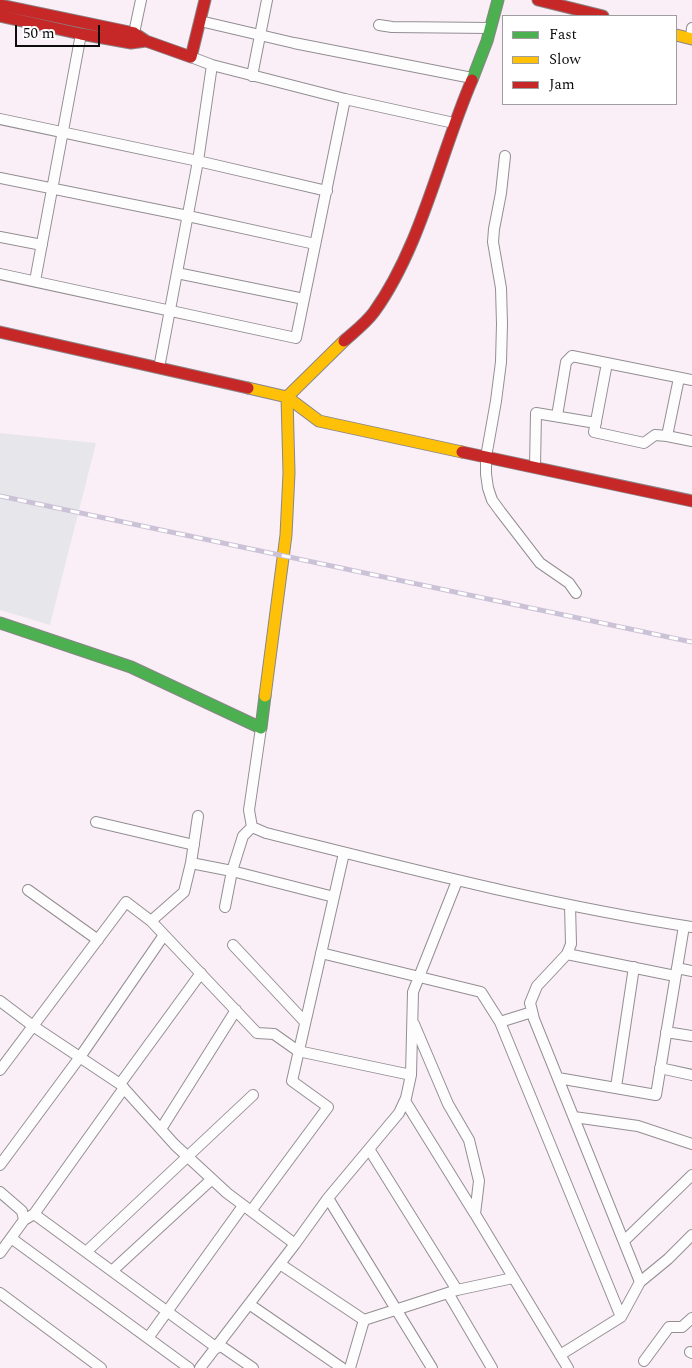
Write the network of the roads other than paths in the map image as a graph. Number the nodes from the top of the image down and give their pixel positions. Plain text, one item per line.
1 (141, 0) edge
2 (205, 0) edge
3 (267, 0) edge
4 (498, 0) edge
5 (538, 0) edge
6 (0, 5) edge
7 (10, 11) edge
8 (599, 15) edge
9 (200, 21) junction
10 (379, 25) dead end
11 (490, 28) junction
12 (134, 33) junction
13 (81, 34) junction
14 (677, 34) edge
15 (260, 35) junction
16 (692, 35) edge
17 (146, 41) junction
18 (191, 57) junction
19 (212, 65) junction
20 (252, 76) junction
21 (472, 78) junction
22 (345, 99) junction
23 (0, 119) edge
24 (454, 123) junction
25 (63, 132) junction
26 (505, 156) dead end
27 (198, 161) junction
28 (0, 178) edge
29 (52, 189) junction
30 (327, 191) junction
31 (188, 216) junction
32 (0, 237) edge
33 (315, 244) junction
34 (42, 245) junction
35 (177, 273) junction
36 (0, 274) edge
37 (35, 281) junction
38 (304, 299) junction
39 (170, 310) junction
40 (0, 332) edge
41 (607, 363) junction
42 (159, 368) junction
43 (678, 378) junction
44 (692, 380) edge
45 (287, 397) junction
46 (557, 416) junction
47 (596, 423) junction
48 (667, 436) junction
49 (692, 441) edge
50 (486, 456) junction
51 (535, 467) junction
52 (692, 501) edge
53 (576, 593) dead end
54 (0, 623) edge
55 (261, 728) junction
56 (198, 816) dead end
57 (96, 822) dead end
58 (252, 827) junction
59 (194, 845) junction
60 (344, 853) junction
61 (191, 862) junction
62 (232, 871) junction
63 (457, 881) junction
64 (28, 890) dead end
65 (334, 897) junction
66 (570, 904) junction
67 (224, 907) dead end
68 (151, 921) junction
69 (688, 926) edge
70 (164, 935) junction
71 (98, 940) junction
72 (232, 945) dead end
73 (321, 954) junction
74 (567, 954) junction
75 (634, 967) junction
76 (692, 971) edge
77 (676, 972) junction
78 (201, 973) junction
79 (419, 977) junction
80 (0, 1000) edge
81 (236, 1010) junction
82 (532, 1012) junction
83 (412, 1020) junction
84 (305, 1022) junction
85 (500, 1022) junction
86 (33, 1026) junction
87 (666, 1032) junction
88 (692, 1036) edge
89 (298, 1052) junction
90 (80, 1057) junction
91 (660, 1068) junction
92 (0, 1069) edge
93 (411, 1075) junction
94 (692, 1075) edge
95 (558, 1078) junction
96 (122, 1086) junction
97 (616, 1087) junction
98 (253, 1095) dead end
99 (404, 1100) junction
100 (574, 1117) junction
101 (161, 1129) junction
102 (692, 1144) edge
103 (369, 1149) junction
104 (187, 1157) junction
105 (0, 1164) edge
106 (692, 1175) edge
107 (212, 1179) junction
108 (0, 1192) edge
109 (328, 1198) junction
110 (247, 1208) junction
111 (34, 1214) junction
112 (475, 1214) junction
113 (24, 1220) junction
114 (692, 1235) edge
115 (11, 1238) junction
116 (624, 1241) junction
117 (296, 1244) junction
118 (86, 1252) junction
119 (0, 1253) edge
120 (280, 1264) junction
121 (112, 1271) junction
122 (513, 1278) junction
123 (640, 1282) junction
124 (0, 1292) edge
125 (452, 1292) junction
126 (249, 1304) junction
127 (397, 1310) junction
128 (168, 1313) junction
129 (621, 1317) junction
130 (692, 1318) edge
131 (364, 1320) junction
132 (148, 1338) junction
133 (217, 1346) junction
134 (560, 1355) junction
135 (644, 1361) dead end
136 (101, 1368) edge
137 (189, 1368) edge
138 (200, 1368) edge
139 (253, 1368) edge
140 (342, 1368) edge
141 (350, 1368) edge
142 (432, 1368) edge
143 (492, 1368) edge
144 (568, 1368) edge

1 - 12 street
2 - 9 street
3 - 15 street
4 - 11 street
5 - 8 street
6 - 7 street
7 - 12 street
7 - 13 street
9 - 15 street
9 - 18 street
10 - 11 street
11 - 21 street
12 - 17 street
13 - 17 street
13 - 25 street
14 - 16 street
15 - 20 street
15 - 21 street
17 - 18 street
18 - 19 street
19 - 20 street
19 - 27 street
20 - 22 street
21 - 24 street
22 - 24 street
22 - 30 street
23 - 25 street
24 - 45 street
25 - 27 street
25 - 29 street
26 - 50 street
27 - 30 street
27 - 31 street
28 - 29 street
29 - 31 street
29 - 34 street
30 - 33 street
31 - 33 street
31 - 35 street
32 - 34 street
33 - 38 street
34 - 37 street
35 - 38 street
35 - 39 street
36 - 37 street
37 - 39 street
38 - 39 street
39 - 42 street
40 - 42 street
41 - 43 street
41 - 46 street
41 - 47 street
42 - 45 street
43 - 44 street
43 - 48 street
45 - 50 street
45 - 55 street
46 - 47 street
46 - 51 street
47 - 48 street
48 - 49 street
50 - 51 street
50 - 53 street
51 - 52 street
54 - 55 street
55 - 58 street
56 - 59 street
57 - 59 street
58 - 60 street
58 - 62 street
59 - 61 street
60 - 63 street
60 - 65 street
61 - 62 street
61 - 68 street
62 - 65 street
62 - 67 street
63 - 66 street
63 - 79 street
64 - 71 street
65 - 73 street
66 - 69 street
66 - 74 street
68 - 70 street
68 - 71 street
69 - 77 street
70 - 78 street
70 - 90 street
71 - 86 street
72 - 84 street
73 - 79 street
73 - 84 street
74 - 75 street
74 - 82 street
75 - 77 street
75 - 97 street
76 - 77 street
77 - 87 street
78 - 81 street
78 - 96 street
79 - 83 street
79 - 85 street
80 - 86 street
81 - 89 street
81 - 101 street
82 - 85 street
82 - 95 street
83 - 93 street
83 - 112 street
84 - 89 street
85 - 129 street
86 - 90 street
86 - 92 street
87 - 88 street
87 - 91 street
89 - 93 street
89 - 110 street
90 - 96 street
90 - 105 street
91 - 94 street
91 - 97 street
93 - 99 street
95 - 97 street
95 - 100 street
96 - 101 street
96 - 111 street
98 - 104 street
99 - 103 street
99 - 112 street
100 - 102 street
100 - 116 street
101 - 104 street
103 - 109 street
103 - 125 street
104 - 107 street
104 - 118 street
106 - 116 street
107 - 110 street
107 - 121 street
108 - 113 street
109 - 117 street
109 - 127 street
110 - 117 street
110 - 128 street
111 - 113 street
111 - 118 street
112 - 122 street
113 - 115 street
114 - 123 street
115 - 119 street
115 - 132 street
116 - 123 street
117 - 120 street
118 - 121 street
120 - 126 street
120 - 131 street
121 - 128 street
122 - 125 street
122 - 134 street
123 - 129 street
124 - 136 street
125 - 127 street
125 - 143 street
126 - 133 street
126 - 140 street
127 - 131 street
127 - 142 street
128 - 132 street
128 - 133 street
129 - 134 street
130 - 135 street
131 - 141 street
132 - 137 street
133 - 138 street
133 - 139 street
134 - 144 street

